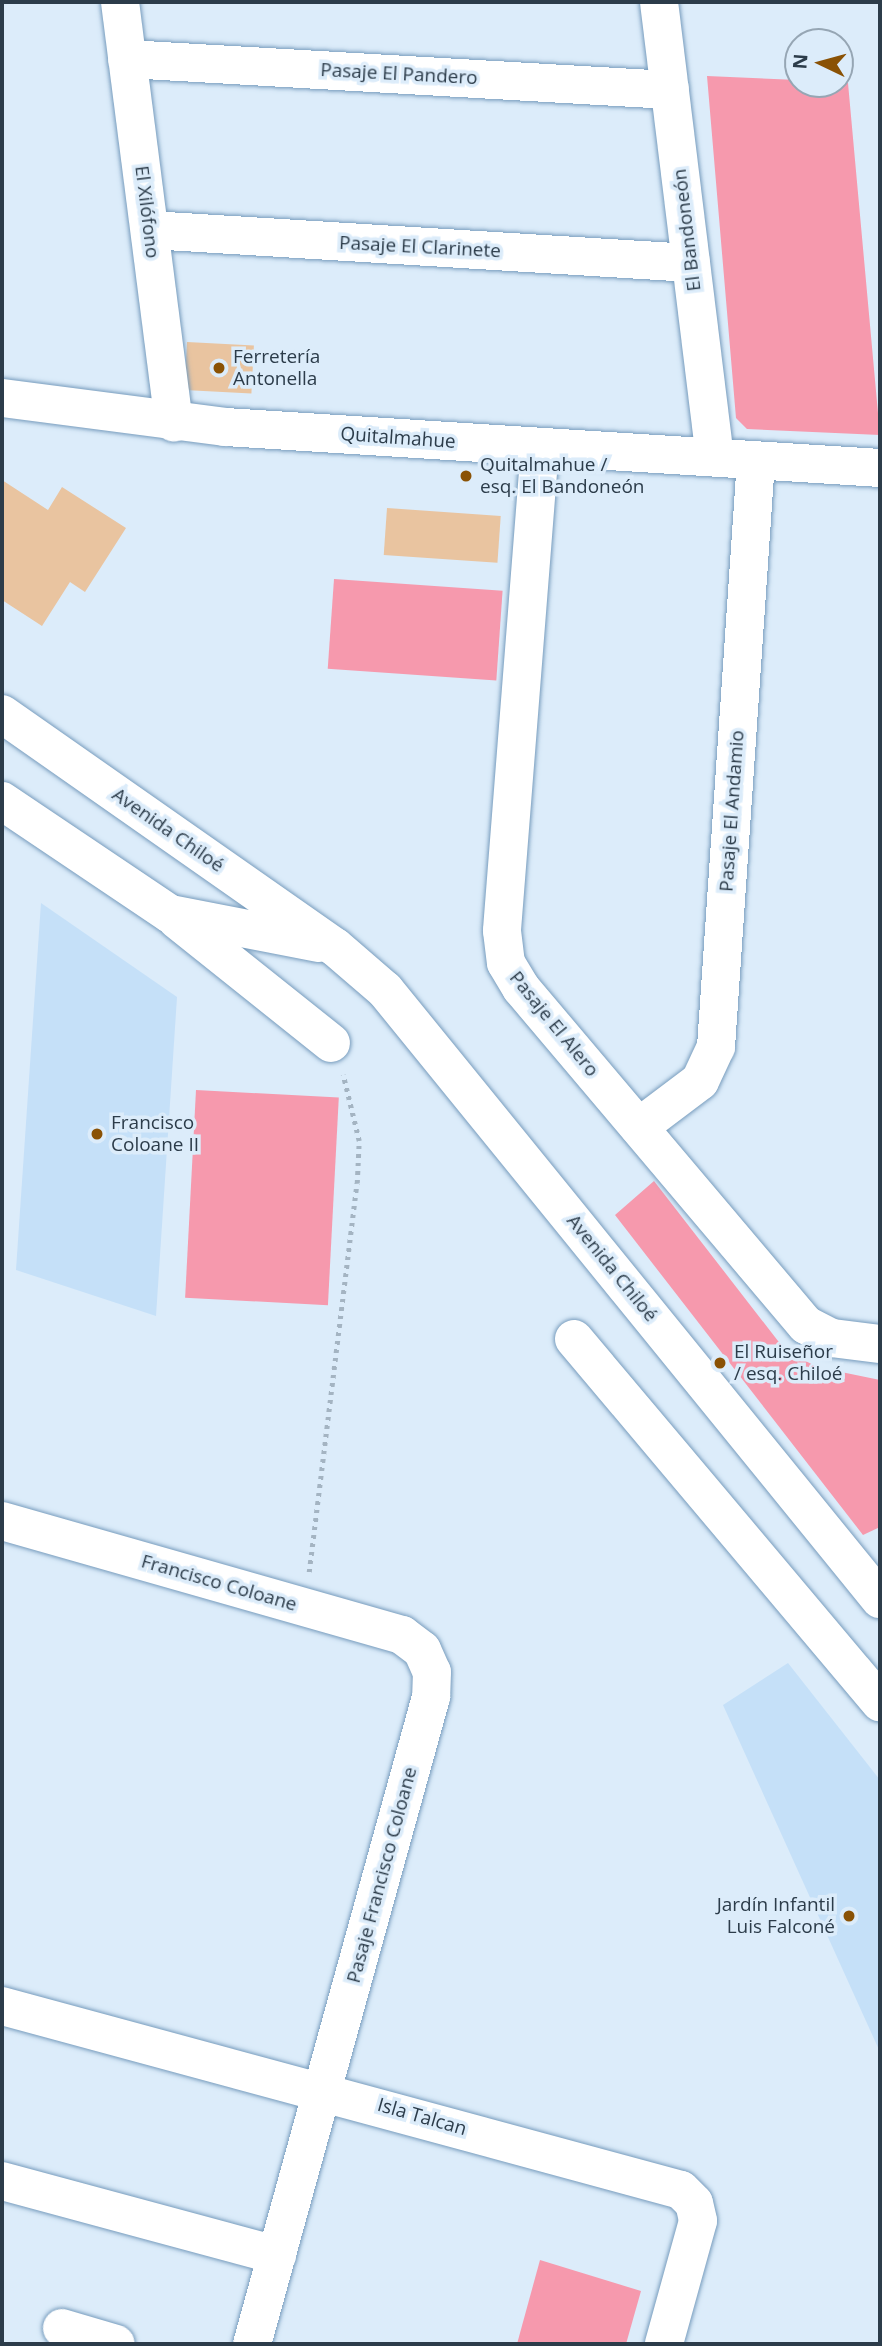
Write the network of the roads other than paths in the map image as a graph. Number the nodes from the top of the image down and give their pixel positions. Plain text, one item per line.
1 (120, 2) edge
2 (659, 2) edge
3 (127, 59) junction
4 (670, 90) junction
5 (150, 230) junction
6 (691, 263) junction
7 (2, 398) edge
8 (174, 422) junction
9 (540, 447) junction
10 (715, 457) junction
11 (757, 460) junction
12 (880, 468) edge
13 (2, 714) edge
14 (2, 801) edge
15 (170, 915) junction
16 (335, 947) junction
17 (331, 1043) road end
18 (639, 1128) junction
19 (574, 1339) dead end
20 (880, 1344) edge
21 (2, 1521) edge
22 (880, 1599) edge
23 (428, 1660) joint
24 (880, 1702) edge
25 (2, 2006) edge
26 (324, 2090) junction
27 (2, 2181) edge
28 (277, 2255) junction
29 (62, 2328) dead end
30 (116, 2344) edge
31 (252, 2344) edge
32 (664, 2344) edge

1 - 3 street, El Xilófono
2 - 4 street, El Bandoneón
3 - 4 street, Pasaje El Pandero
3 - 5 street, El Xilófono
4 - 6 street, El Bandoneón
5 - 6 street, Pasaje El Clarinete
5 - 8 street, El Xilófono
6 - 10 street, El Bandoneón
7 - 8 street, Quitalmahue
8 - 9 street, Quitalmahue
9 - 10 street, Quitalmahue
9 - 18 street, Pasaje El Alero
10 - 11 street, Quitalmahue
11 - 12 street, Quitalmahue
11 - 18 street, Pasaje El Andamio
13 - 16 street, Avenida Chiloé
14 - 15 street
15 - 16 street
15 - 17 street
16 - 22 street, Avenida Chiloé
18 - 20 street, Pasaje El Alero
19 - 24 street
21 - 23 street, Francisco Coloane
23 - 26 street, Pasaje Francisco Coloane
25 - 26 street, Isla Talcan
26 - 28 street, Pasaje Francisco Coloane
26 - 32 street, Isla Talcan
27 - 28 street
28 - 31 street, Pasaje Francisco Coloane
29 - 30 street

